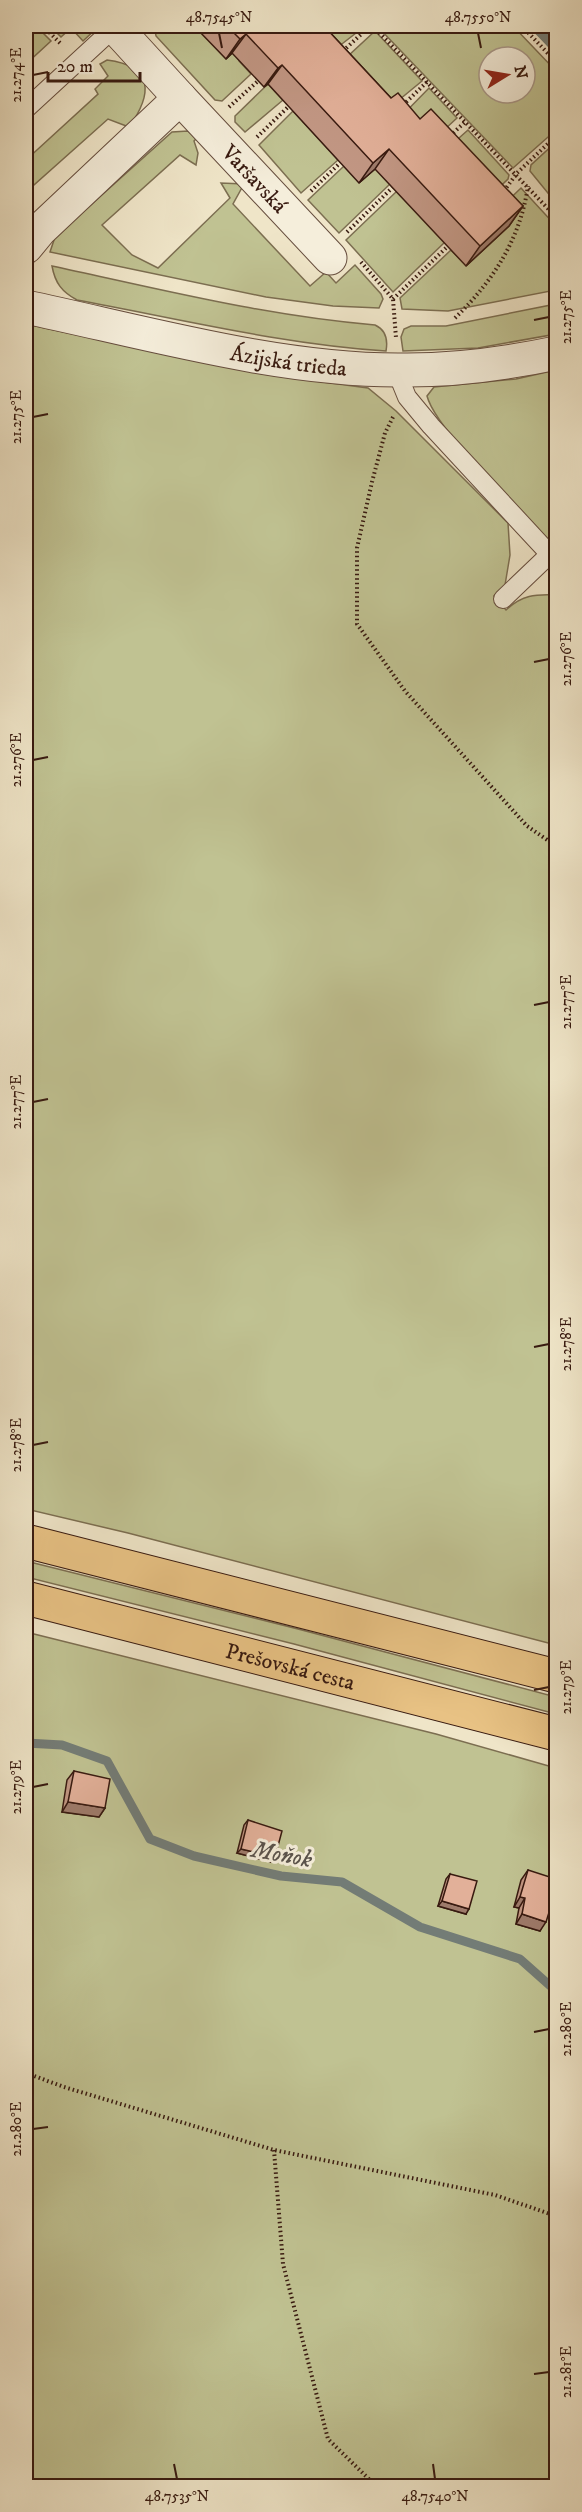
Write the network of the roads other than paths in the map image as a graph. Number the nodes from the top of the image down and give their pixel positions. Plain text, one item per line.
1 (116, 26) edge
2 (180, 98) junction
3 (26, 109) edge
4 (26, 247) edge
5 (335, 249) road end
6 (26, 307) edge
7 (556, 353) edge
8 (396, 370) junction
9 (553, 557) edge
10 (503, 599) dead end
11 (26, 1540) edge
12 (26, 1598) edge
13 (556, 1676) edge
14 (556, 1734) edge

1 - 2 street, Varšavská
1 - 3 lane
2 - 4 street
2 - 5 street, Varšavská
6 - 8 street, Ázijská trieda
7 - 8 street, Ázijská trieda
8 - 9 lane
9 - 10 lane
11 - 13 highway
12 - 14 highway, Prešovská cesta

